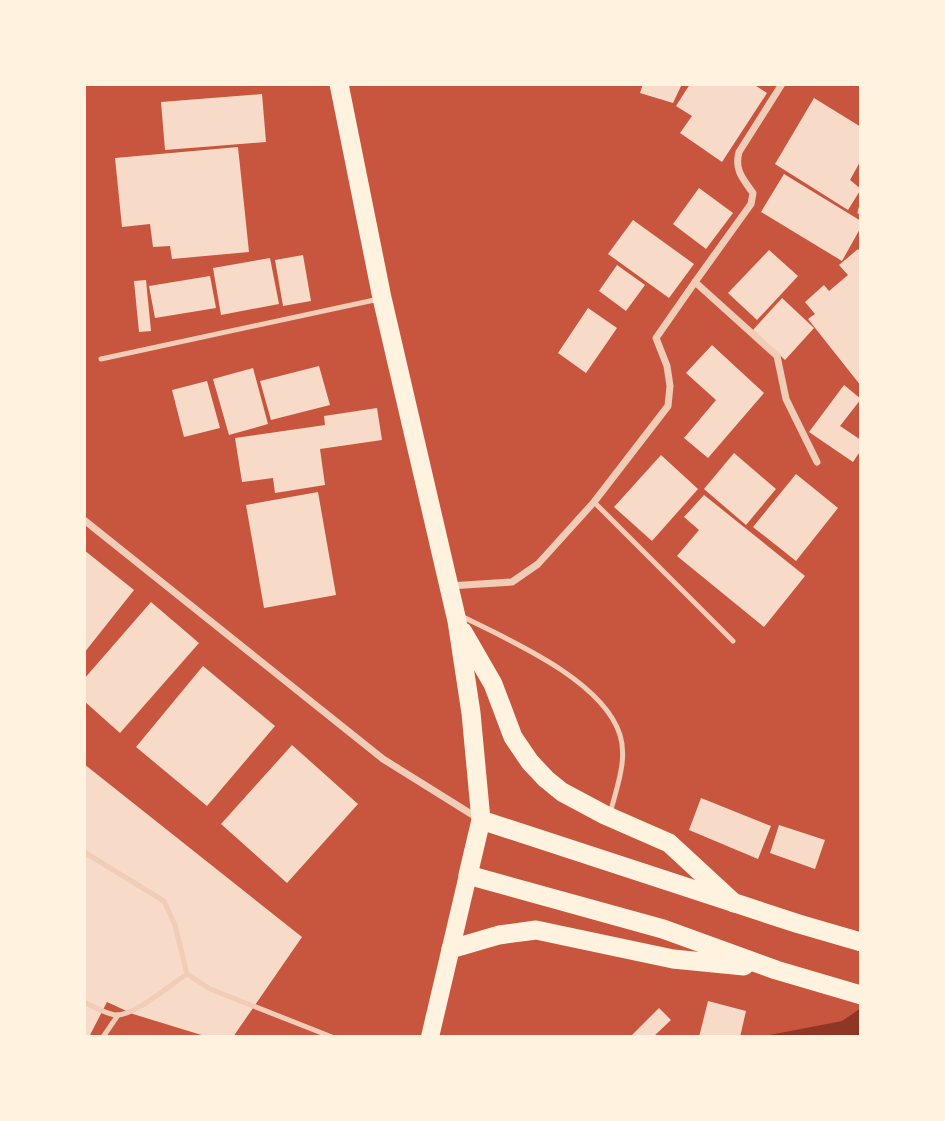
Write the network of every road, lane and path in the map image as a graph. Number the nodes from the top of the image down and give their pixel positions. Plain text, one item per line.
1 (339, 84) edge
2 (782, 84) edge
3 (695, 282) junction
4 (383, 298) junction
5 (101, 359) dead end
6 (817, 462) dead end
7 (594, 502) junction
8 (84, 520) edge
9 (449, 586) junction
10 (456, 617) junction
11 (733, 641) dead end
12 (609, 817) junction
13 (481, 820) junction
14 (84, 852) edge
15 (468, 875) junction
16 (734, 903) junction
17 (861, 942) edge
18 (451, 949) junction
19 (776, 970) junction
20 (187, 974) junction
21 (861, 995) edge
22 (84, 1002) edge
23 (118, 1015) junction
24 (103, 1037) edge
25 (332, 1037) edge
26 (430, 1037) edge

1 - 4 highway
2 - 3 street
3 - 6 street
3 - 7 street
4 - 5 lane
4 - 9 highway
7 - 9 street
7 - 11 lane
8 - 13 street
9 - 10 highway
10 - 12 highway
10 - 12 lane
10 - 13 highway
12 - 16 highway
13 - 15 highway
13 - 16 highway
14 - 20 lane
15 - 18 main road
15 - 19 highway
16 - 17 highway
18 - 19 highway
18 - 26 main road
19 - 21 highway
20 - 23 lane
20 - 25 lane
22 - 23 lane
23 - 24 lane

